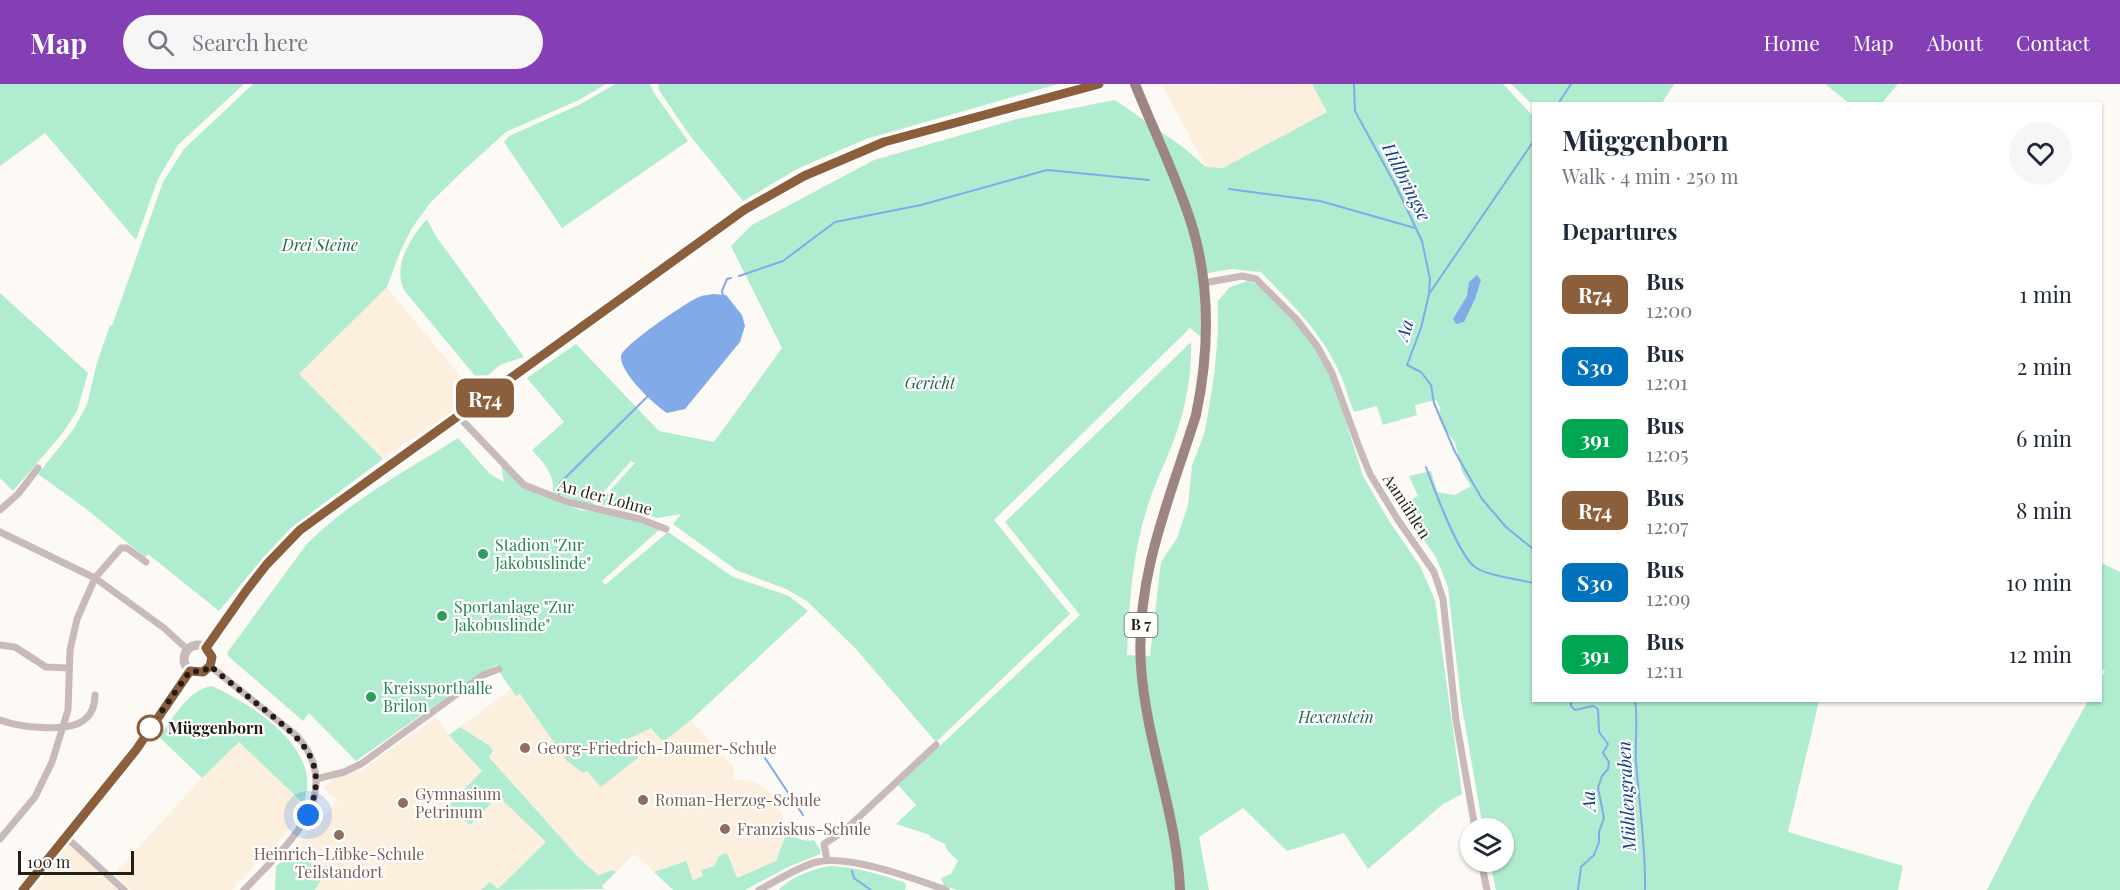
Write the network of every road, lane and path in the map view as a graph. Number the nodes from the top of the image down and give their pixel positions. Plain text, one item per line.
1 (1099, 84) edge
2 (1135, 84) edge
3 (1204, 283) junction
4 (459, 417) junction
5 (38, 468) dead end
6 (0, 510) edge
7 (666, 529) dead end
8 (0, 532) edge
9 (146, 562) dead end
10 (95, 578) junction
11 (0, 645) edge
12 (206, 648) junction
13 (188, 650) junction
14 (210, 666) junction
15 (69, 668) junction
16 (499, 669) dead end
17 (190, 671) junction
18 (95, 695) dead end
19 (0, 720) edge
20 (64, 727) junction
21 (936, 745) dead end
22 (316, 779) junction
23 (1473, 818) edge
24 (65, 836) junction
25 (0, 839) edge
26 (827, 860) junction
27 (1483, 872) edge
28 (23, 890) edge
29 (124, 890) edge
30 (244, 890) edge
31 (759, 890) edge
32 (946, 890) edge
33 (1180, 890) edge
34 (1487, 890) edge

1 - 4 street
2 - 3 main road, B 7
3 - 23 street, Aamühlen
3 - 33 main road, B 7
4 - 7 street, An der Lohne
4 - 12 street
5 - 6 street
8 - 10 street
9 - 10 street
10 - 13 street
10 - 15 street
11 - 15 street
12 - 13 street
12 - 14 street
13 - 17 street
14 - 17 street
14 - 22 street
15 - 20 street
16 - 22 street
17 - 24 street
18 - 20 street
19 - 20 street
20 - 25 street
21 - 26 street
22 - 30 street
24 - 28 street
24 - 29 street
26 - 31 street
26 - 32 street
27 - 34 street

